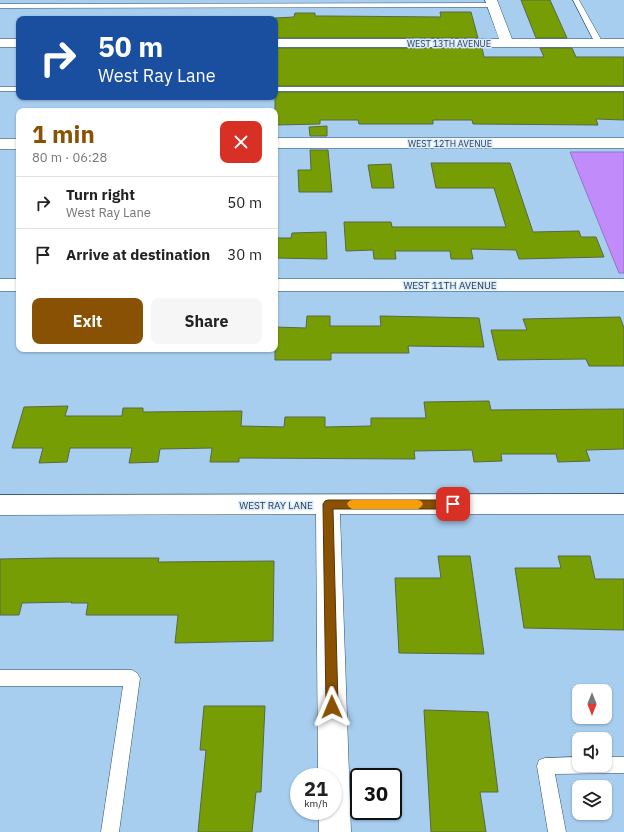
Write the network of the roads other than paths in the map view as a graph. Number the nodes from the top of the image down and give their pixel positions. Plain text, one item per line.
1 (576, 0) edge
2 (492, 3) edge
3 (0, 6) edge
4 (0, 43) edge
5 (16, 43) edge
6 (278, 43) edge
7 (507, 43) junction
8 (599, 43) junction
9 (624, 43) edge
10 (0, 89) edge
11 (16, 89) edge
12 (278, 89) edge
13 (624, 89) edge
14 (278, 143) edge
15 (624, 143) edge
16 (0, 144) edge
17 (16, 144) edge
18 (0, 285) edge
19 (16, 285) edge
20 (278, 285) edge
21 (624, 285) edge
22 (328, 504) junction
23 (624, 504) edge
24 (0, 505) edge
25 (0, 678) edge
26 (624, 765) edge
27 (110, 832) edge
28 (335, 832) edge
29 (557, 832) edge

1 - 8 lane
2 - 3 lane
2 - 7 street
4 - 5 street
6 - 7 street, WEST 13TH AVENUE
7 - 8 street, WEST 13TH AVENUE
8 - 9 street, WEST 13TH AVENUE
10 - 11 lane
12 - 13 lane
14 - 15 street, WEST 12TH AVENUE
16 - 17 street
18 - 19 street
20 - 21 street, WEST 11TH AVENUE
22 - 23 street, WEST RAY LANE
22 - 24 street, WEST RAY LANE
22 - 28 street
25 - 27 lane
26 - 29 lane

